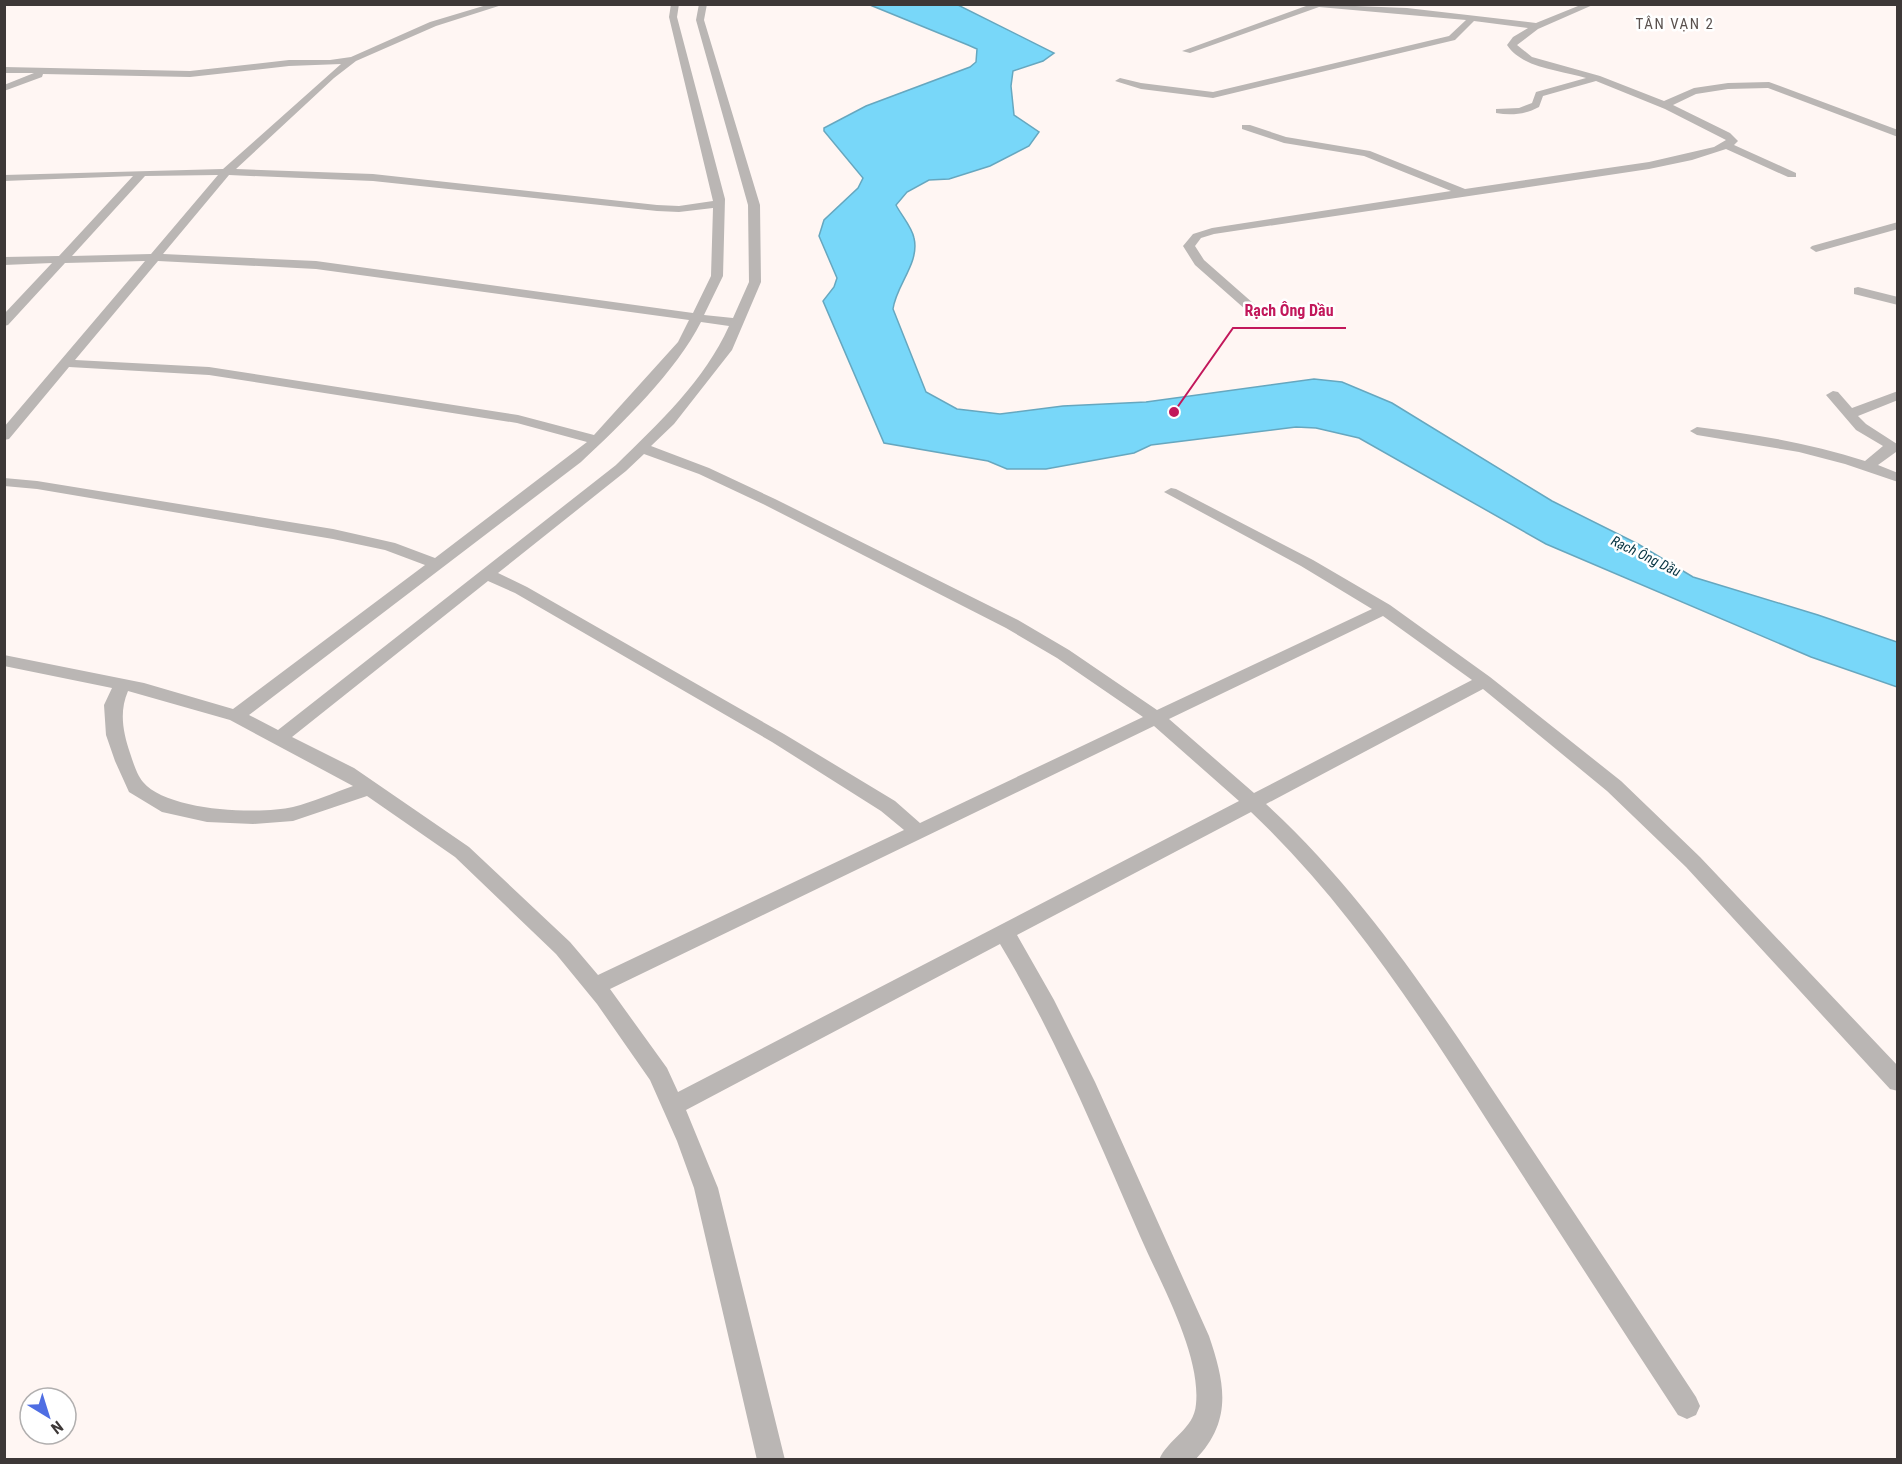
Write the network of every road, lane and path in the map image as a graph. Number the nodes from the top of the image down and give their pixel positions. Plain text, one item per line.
1 (501, 4) edge
2 (675, 4) edge
3 (703, 4) edge
4 (1306, 4) edge
5 (1592, 4) edge
6 (1318, 5) edge
7 (1409, 8) edge
8 (1471, 20) junction
9 (1539, 26) junction
10 (693, 41) junction
11 (1187, 51) dead end
12 (353, 59) junction
13 (8, 71) edge
14 (47, 73) junction
15 (1598, 78) junction
16 (1120, 81) dead end
17 (4, 88) edge
18 (1666, 104) junction
19 (1500, 111) dead end
20 (1246, 126) dead end
21 (1898, 134) edge
22 (1728, 146) junction
23 (226, 172) junction
24 (142, 173) junction
25 (1792, 175) dead end
26 (4, 178) edge
27 (1465, 193) junction
28 (718, 204) junction
29 (1898, 225) edge
30 (1816, 248) dead end
31 (155, 257) junction
32 (63, 259) junction
33 (4, 261) edge
34 (1858, 291) dead end
35 (1898, 301) edge
36 (1258, 314) dead end
37 (697, 317) junction
38 (4, 322) edge
39 (738, 323) junction
40 (66, 363) junction
41 (1833, 395) dead end
42 (1898, 395) edge
43 (1850, 414) junction
44 (1697, 431) dead end
45 (4, 436) edge
46 (597, 440) junction
47 (642, 448) junction
48 (1868, 465) junction
49 (1898, 478) edge
50 (4, 482) edge
51 (1171, 492) dead end
52 (438, 565) junction
53 (488, 575) junction
54 (1384, 609) junction
55 (4, 660) edge
56 (1484, 681) junction
57 (123, 684) junction
58 (236, 717) junction
59 (1156, 718) junction
60 (279, 738) junction
61 (369, 788) junction
62 (1252, 802) junction
63 (918, 832) junction
64 (1004, 932) junction
65 (596, 987) junction
66 (1898, 1082) edge
67 (673, 1106) junction
68 (1687, 1406) dead end
69 (771, 1460) edge
70 (1173, 1460) edge

1 - 12 street
2 - 10 street
3 - 10 street
4 - 6 street
5 - 9 street
6 - 7 street
6 - 11 street
7 - 8 street
8 - 9 street
8 - 16 street
9 - 15 street
10 - 28 street
10 - 39 street
12 - 14 street
12 - 23 street
13 - 14 street
14 - 17 street
15 - 18 street
15 - 19 street
18 - 21 street
18 - 22 street
20 - 27 street
22 - 25 street
22 - 27 street
23 - 24 street
23 - 28 street
23 - 31 street
24 - 26 street
24 - 32 street
27 - 36 street
28 - 37 street
29 - 30 street
31 - 32 street
31 - 37 street
31 - 40 street
32 - 33 street
32 - 38 street
34 - 35 street
37 - 39 street
37 - 46 street
39 - 47 street
40 - 45 street
40 - 46 street
41 - 43 street
42 - 43 street
43 - 48 street
44 - 48 street
46 - 52 street
47 - 53 street
47 - 59 street
48 - 49 street
50 - 52 street
51 - 54 street
52 - 58 street
53 - 60 street
53 - 63 street
54 - 56 street
54 - 59 street
55 - 57 street
56 - 62 street
56 - 66 street
57 - 58 street
57 - 61 street
58 - 60 street
59 - 62 street
59 - 63 street
60 - 61 street
61 - 65 street
62 - 64 street
62 - 68 street
63 - 65 street
64 - 67 street
64 - 70 street
65 - 67 street
67 - 69 street

